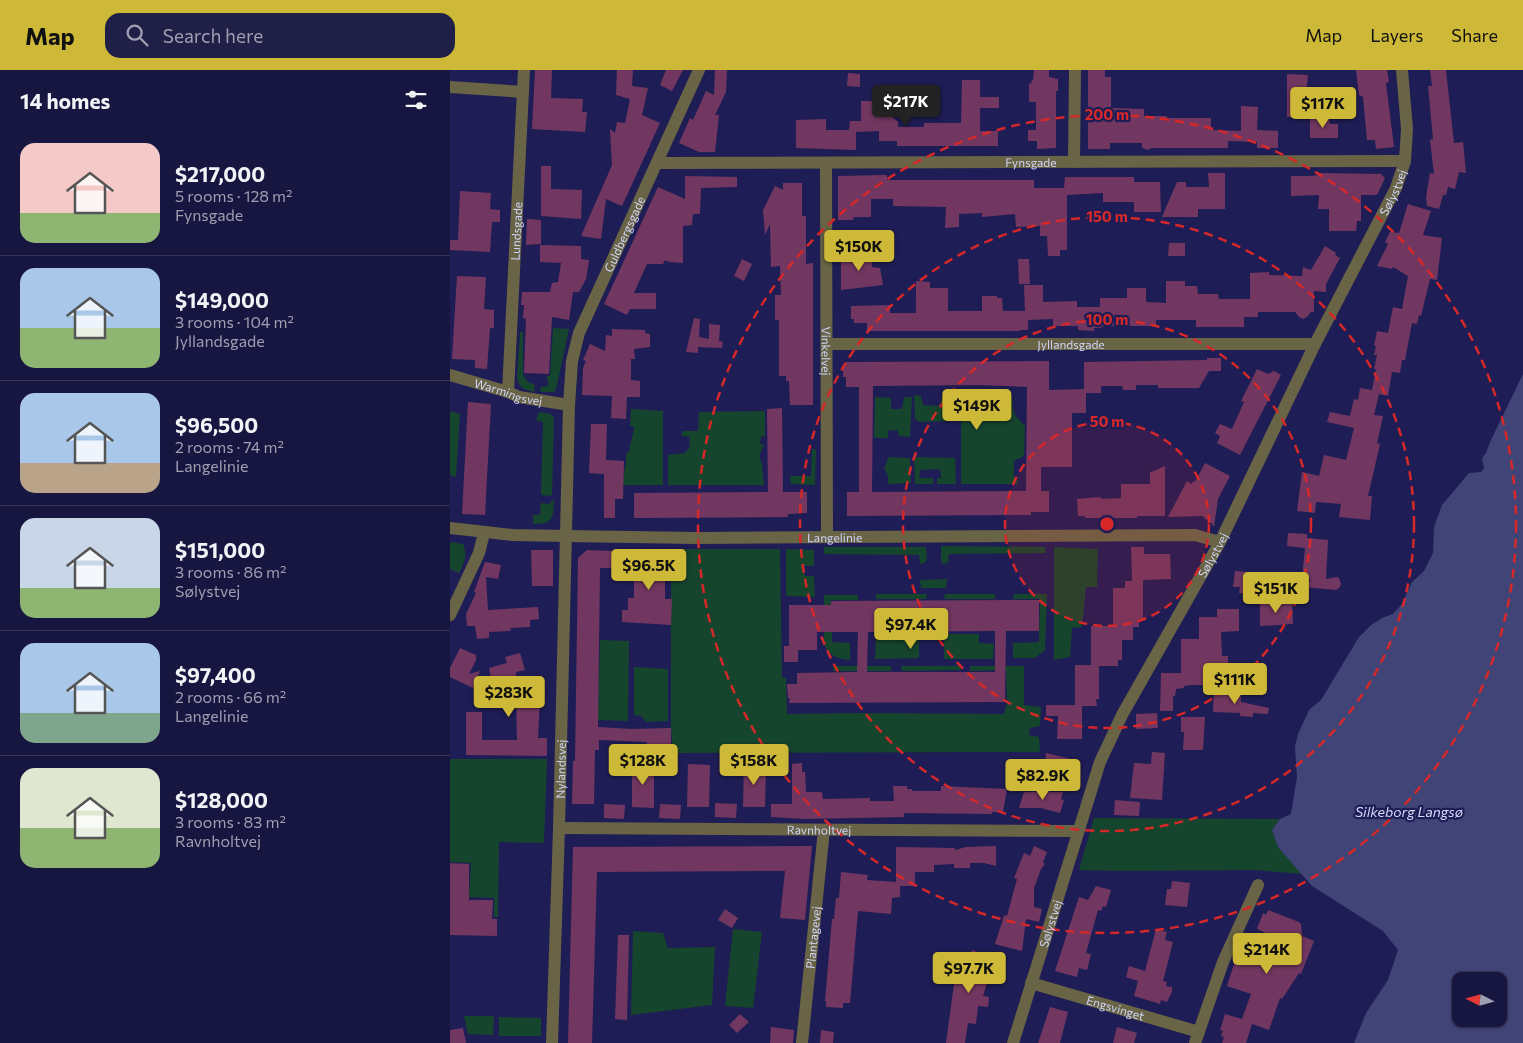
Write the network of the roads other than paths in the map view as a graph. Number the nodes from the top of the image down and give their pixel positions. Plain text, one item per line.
1 (524, 70) edge
2 (700, 70) edge
3 (1074, 70) edge
4 (1402, 70) edge
5 (450, 87) edge
6 (523, 92) junction
7 (1405, 161) junction
8 (1074, 162) junction
9 (657, 163) junction
10 (826, 163) junction
11 (827, 344) junction
12 (1315, 344) junction
13 (450, 375) edge
14 (508, 392) junction
15 (569, 405) junction
16 (450, 528) edge
17 (484, 533) junction
18 (566, 536) junction
19 (827, 536) junction
20 (1220, 542) junction
21 (450, 615) edge
22 (559, 828) junction
23 (824, 830) junction
24 (1078, 831) junction
25 (1258, 885) dead end
26 (1031, 983) junction
27 (1197, 1038) edge
28 (552, 1043) edge
29 (802, 1043) edge
30 (1013, 1043) edge

1 - 6 street, Lundsgade
2 - 9 street, Guldbergsgade
3 - 8 street
4 - 7 street, Sølystvej
5 - 6 street
6 - 14 street, Lundsgade
7 - 8 street, Fynsgade
7 - 12 street, Sølystvej
8 - 10 street, Fynsgade
9 - 10 street, Fynsgade
9 - 15 street, Guldbergsgade
10 - 11 street, Vinkelvej
11 - 12 street, Jyllandsgade
11 - 19 street, Vinkelvej
12 - 20 street, Sølystvej
13 - 14 street, Warmingsvej
14 - 15 street, Warmingsvej
15 - 18 street, Nylandsvej
16 - 17 street, Langelinie
17 - 18 street, Langelinie
17 - 21 street
18 - 19 street, Langelinie
18 - 22 street, Nylandsvej
19 - 20 street, Langelinie
20 - 24 street, Sølystvej
22 - 23 street, Ravnholtvej
22 - 28 street, Nylandsvej
23 - 24 street, Ravnholtvej
23 - 29 street, Plantagevej
24 - 26 street, Sølystvej
25 - 27 street, Engsvinget
26 - 27 street, Engsvinget
26 - 30 street, Sølystvej

